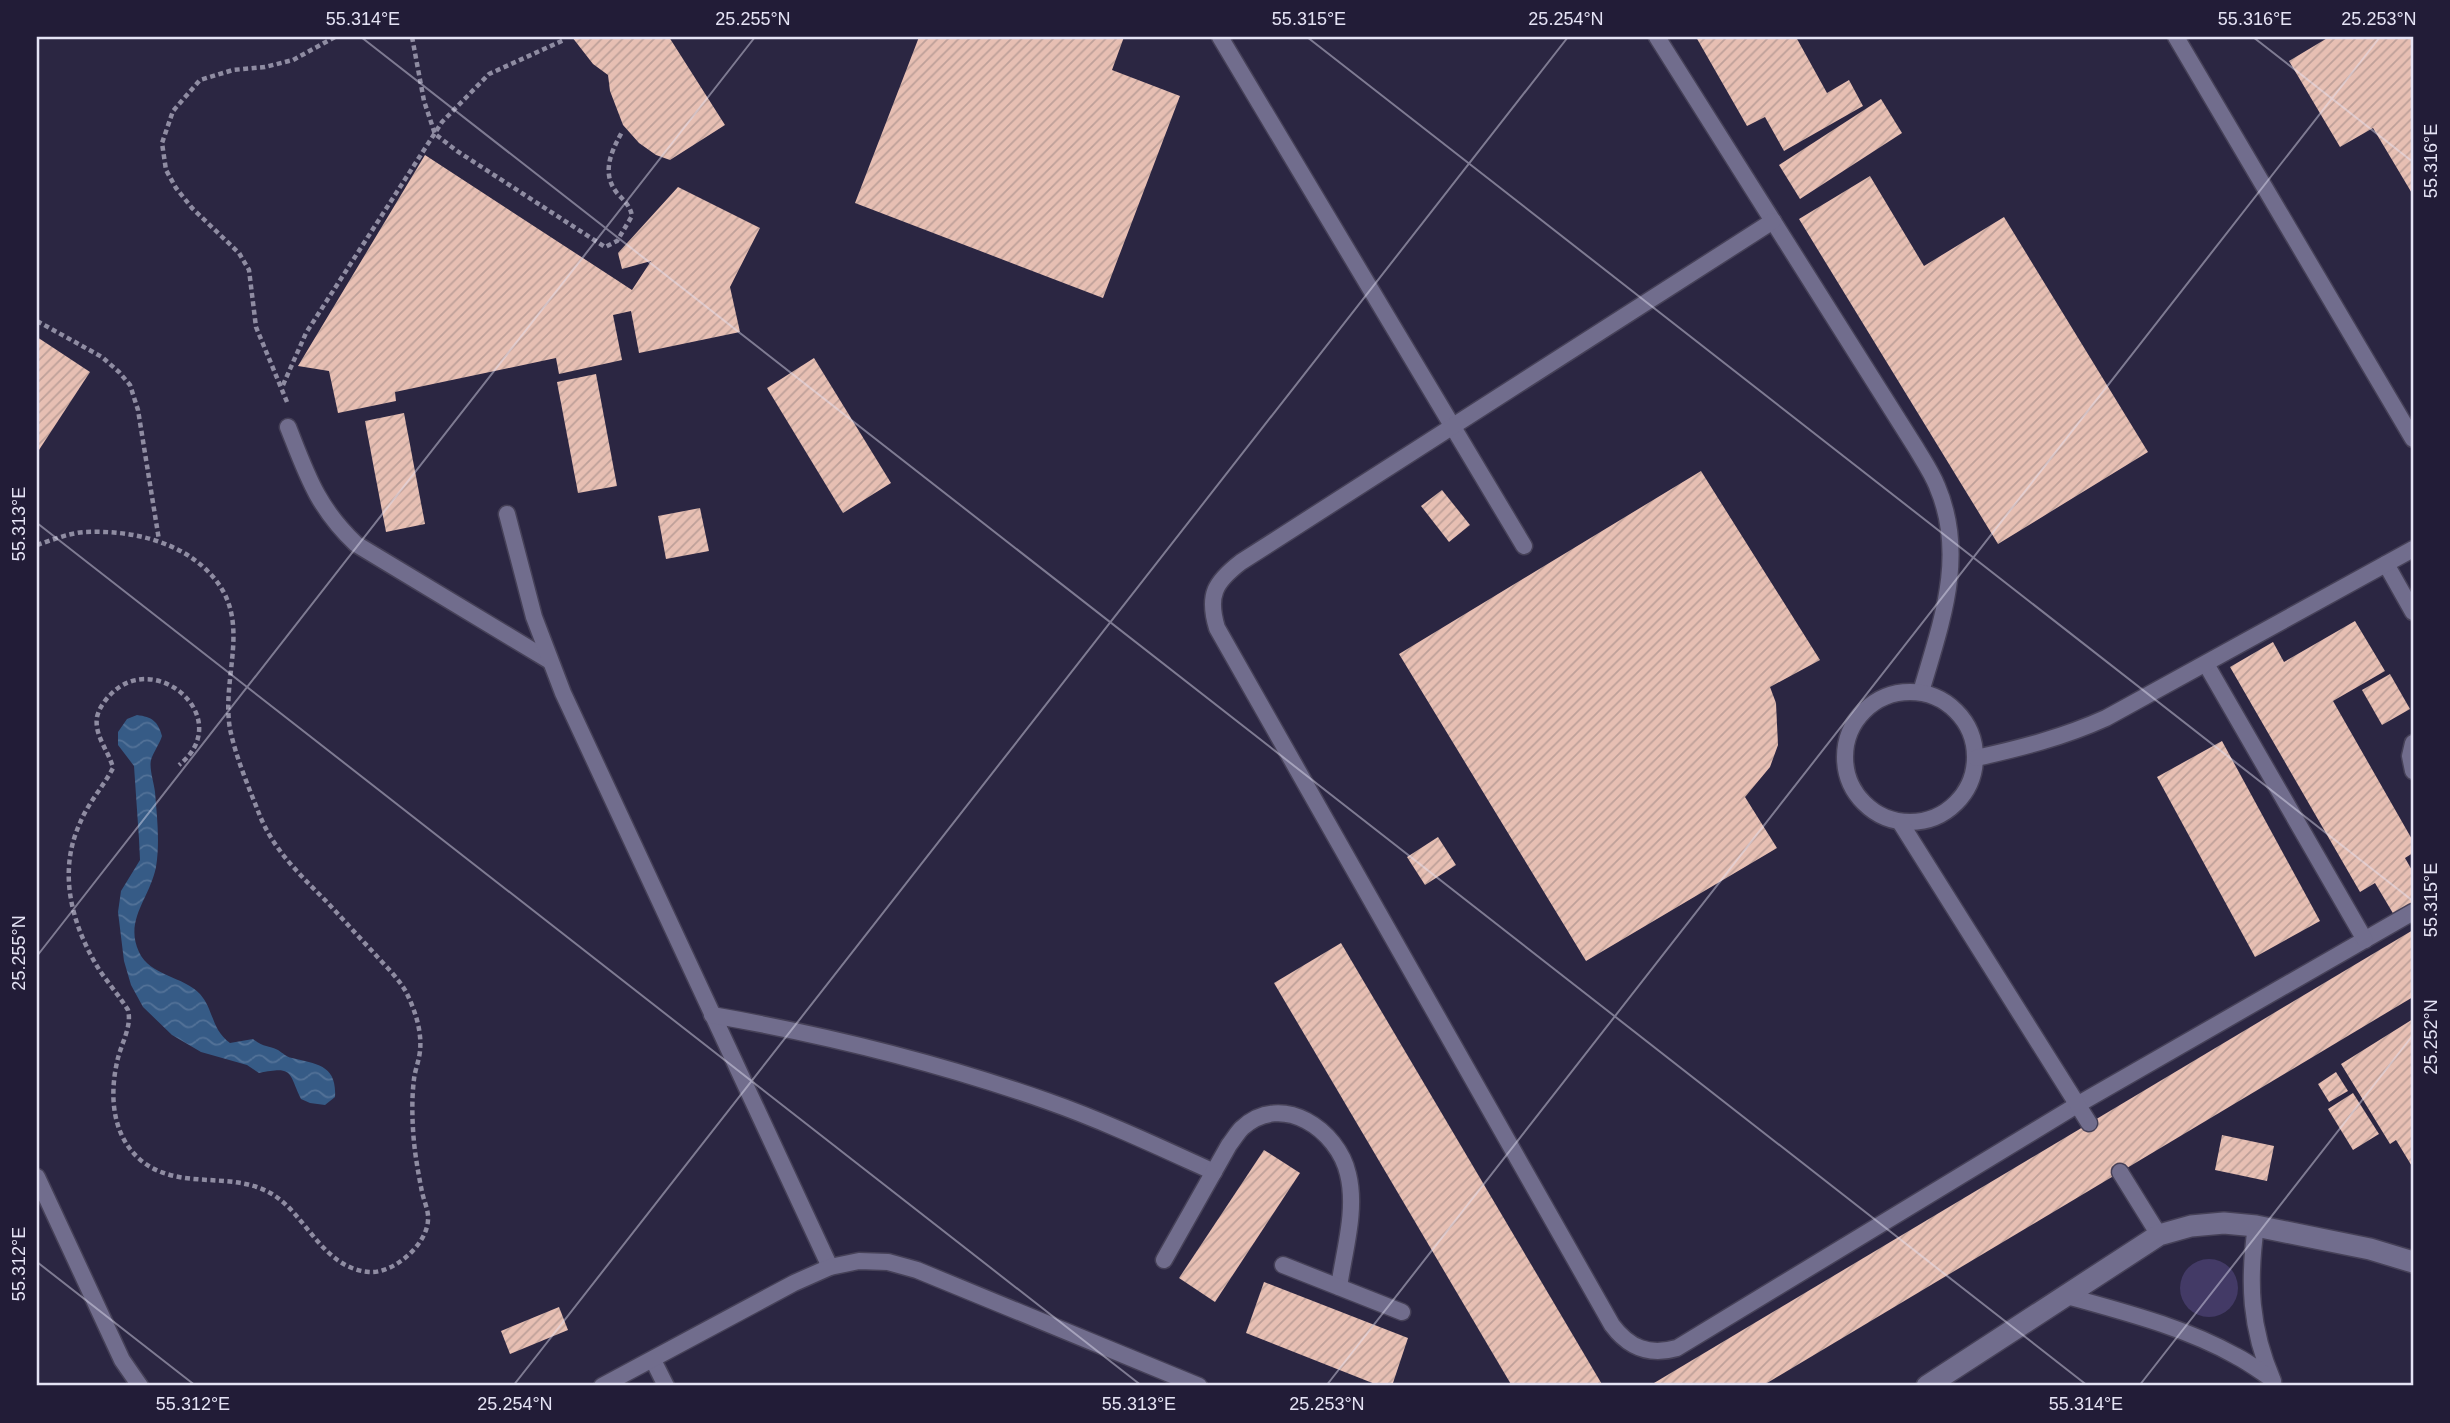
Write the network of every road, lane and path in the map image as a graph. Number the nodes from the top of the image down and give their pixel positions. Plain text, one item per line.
1 (335, 37) edge
2 (412, 37) edge
3 (1220, 37) edge
4 (1657, 37) edge
5 (2176, 37) edge
6 (564, 40) dead end
7 (622, 132) dead end
8 (435, 134) junction
9 (1773, 221) junction
10 (37, 321) edge
11 (282, 387) junction
12 (1452, 426) junction
13 (288, 427) joint
14 (2413, 439) edge
15 (507, 514) dead end
16 (159, 540) junction
17 (37, 545) edge
18 (1524, 545) dead end
19 (2413, 550) edge
20 (2386, 564) junction
21 (2413, 612) edge
22 (550, 661) junction
23 (2206, 664) junction
24 (1921, 692) junction
25 (2413, 743) edge
26 (1976, 758) junction
27 (179, 765) dead end
28 (2413, 771) edge
29 (1900, 822) junction
30 (2413, 912) edge
31 (2365, 940) junction
32 (712, 1015) junction
33 (2077, 1105) junction
34 (2089, 1123) dead end
35 (1214, 1172) junction
36 (2120, 1172) dead end
37 (37, 1177) edge
38 (2256, 1226) junction
39 (2159, 1235) junction
40 (1164, 1260) dead end
41 (2413, 1262) edge
42 (1283, 1265) dead end
43 (830, 1267) junction
44 (1339, 1287) junction
45 (2067, 1296) junction
46 (1402, 1312) dead end
47 (653, 1360) junction
48 (2275, 1383) edge
49 (140, 1386) edge
50 (602, 1386) edge
51 (666, 1386) edge
52 (1199, 1386) edge
53 (1927, 1386) edge

1 - 11 path
2 - 8 path
3 - 12 lane
4 - 9 lane
5 - 14 lane
6 - 8 path
7 - 8 path
8 - 11 path
9 - 12 lane
9 - 24 lane
10 - 16 path
11 - 13 path
12 - 18 lane
12 - 33 lane
13 - 22 lane
15 - 22 lane
16 - 17 path
16 - 27 path
19 - 20 lane
20 - 21 lane
20 - 23 lane
22 - 32 lane
23 - 26 lane
23 - 31 lane
24 - 26 lane
24 - 29 lane
25 - 28 lane
26 - 29 lane
29 - 33 lane
30 - 31 lane
31 - 33 lane
32 - 35 lane
32 - 43 lane
33 - 34 lane
35 - 40 lane
35 - 44 lane
36 - 39 lane
37 - 49 lane
38 - 39 street
38 - 41 street
38 - 48 lane
39 - 45 street
42 - 44 lane
43 - 47 lane
43 - 52 lane
44 - 46 lane
45 - 48 lane
45 - 53 street
47 - 50 lane
47 - 51 lane

